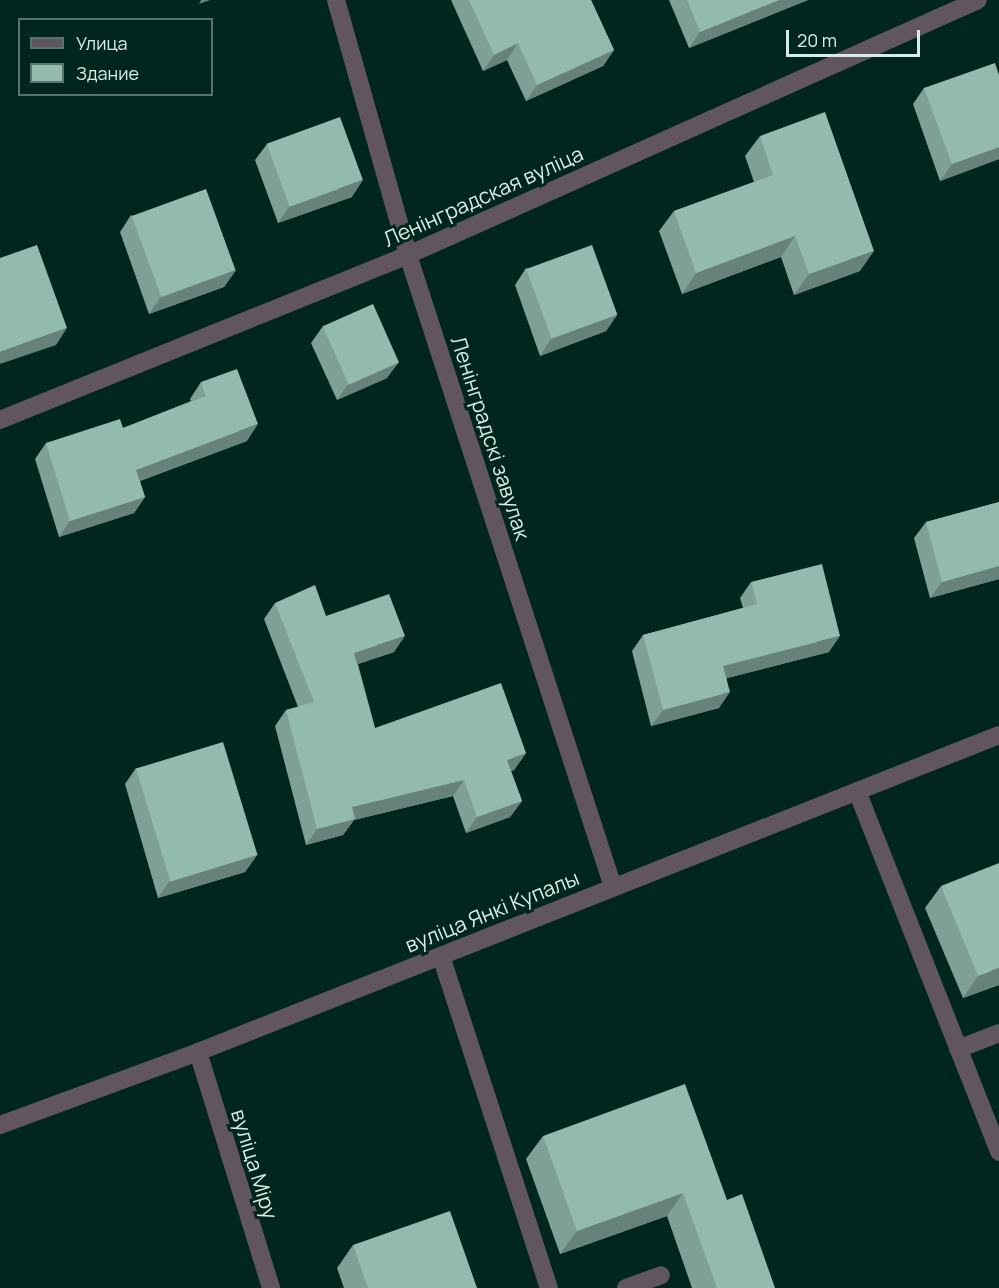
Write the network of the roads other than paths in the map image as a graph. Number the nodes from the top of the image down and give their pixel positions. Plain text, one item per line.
1 (336, 0) edge
2 (978, 0) edge
3 (408, 255) junction
4 (0, 420) edge
5 (999, 735) edge
6 (857, 791) junction
7 (613, 887) junction
8 (441, 956) junction
9 (999, 1033) edge
10 (958, 1049) junction
11 (198, 1052) junction
12 (0, 1125) edge
13 (999, 1152) edge
14 (661, 1275) dead end
15 (270, 1288) edge
16 (549, 1288) edge
17 (626, 1288) edge

1 - 3 street, Ленінградскі завулак
2 - 3 street, Ленінградская вуліца
3 - 4 street, Ленінградская вуліца
3 - 7 street, Ленінградскі завулак
5 - 6 street, вуліца Янкі Купалы
6 - 7 street, вуліца Янкі Купалы
6 - 10 street
7 - 8 street, вуліца Янкі Купалы
8 - 11 street, вуліца Янкі Купалы
8 - 16 street
9 - 10 street
10 - 13 street
11 - 12 street, вуліца Янкі Купалы
11 - 15 street, вуліца Міру
14 - 17 street

